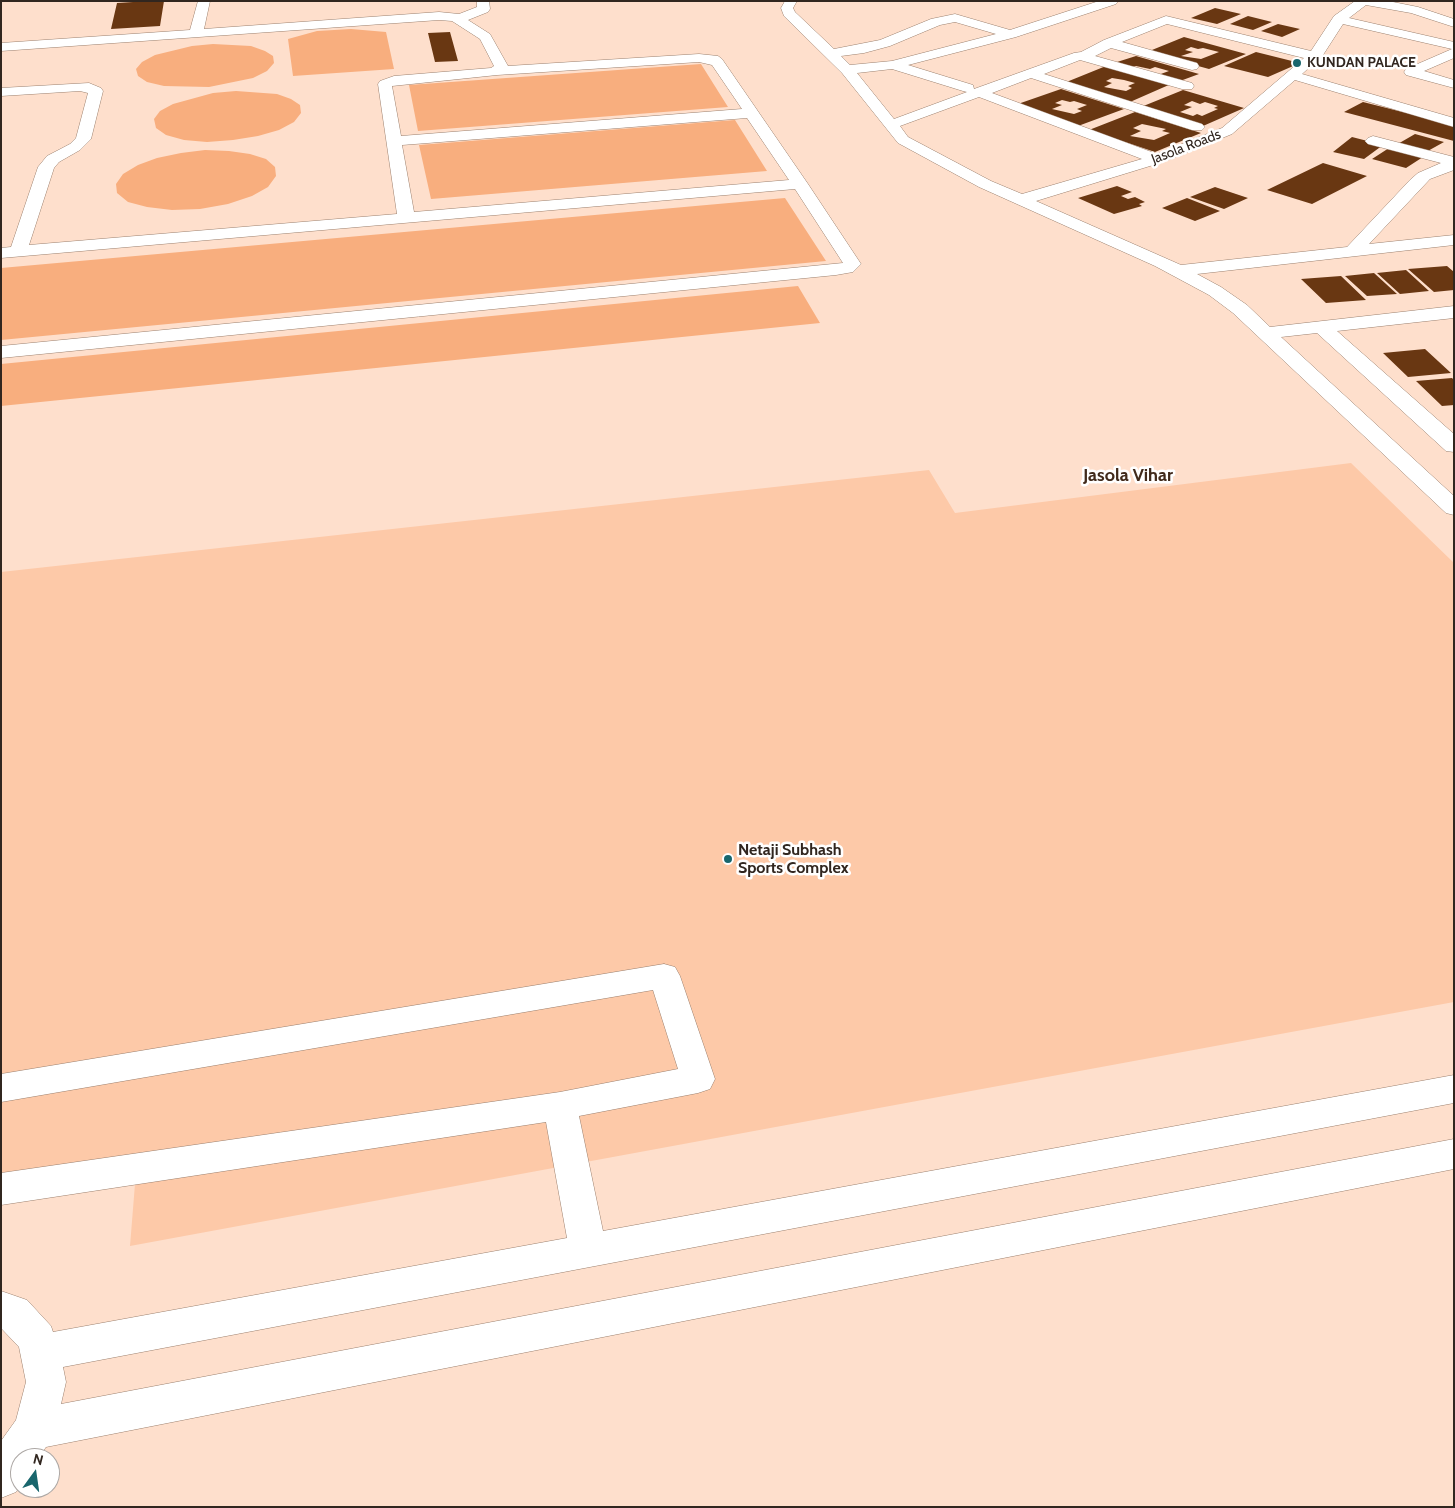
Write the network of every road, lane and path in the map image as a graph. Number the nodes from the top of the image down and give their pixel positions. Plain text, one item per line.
1 (204, 1) edge
2 (483, 1) edge
3 (791, 1) edge
4 (1112, 1) edge
5 (1363, 1) edge
6 (1367, 1) edge
7 (458, 19) junction
8 (1339, 19) junction
9 (1454, 23) edge
10 (1018, 32) junction
11 (196, 33) junction
12 (1048, 38) dead end
13 (1108, 43) junction
14 (1454, 46) edge
15 (1, 47) edge
16 (830, 54) junction
17 (1085, 56) junction
18 (1313, 56) junction
19 (1450, 58) edge
20 (892, 65) junction
21 (1192, 66) dead end
22 (847, 70) junction
23 (497, 71) junction
24 (1031, 74) junction
25 (1292, 75) junction
26 (1454, 84) edge
27 (1187, 86) dead end
28 (974, 91) junction
29 (1, 92) edge
30 (751, 113) junction
31 (1454, 123) edge
32 (890, 125) junction
33 (1197, 127) dead end
34 (394, 141) junction
35 (1373, 141) dead end
36 (1454, 146) edge
37 (1436, 157) junction
38 (1157, 159) junction
39 (1454, 163) edge
40 (800, 184) junction
41 (1021, 200) junction
42 (406, 217) junction
43 (1454, 240) edge
44 (9, 252) edge
45 (1352, 252) junction
46 (1178, 271) junction
47 (1454, 312) edge
48 (1322, 328) junction
49 (1266, 334) junction
50 (1, 352) edge
51 (1454, 418) edge
52 (1426, 421) junction
53 (1454, 446) edge
54 (1454, 508) edge
55 (1, 1088) edge
56 (1454, 1089) edge
57 (560, 1106) junction
58 (1454, 1154) edge
59 (1, 1189) edge
60 (588, 1251) junction
61 (1, 1309) edge
62 (40, 1353) junction
63 (34, 1429) junction
64 (1, 1477) edge

1 - 11 street
2 - 7 street
3 - 16 street
4 - 10 street
5 - 8 street, Jasola Roads
6 - 9 street
7 - 11 street
7 - 23 street
8 - 14 street
8 - 18 street, Jasola Roads
10 - 12 street
10 - 16 street
10 - 20 street
11 - 15 street
13 - 17 street
13 - 18 street
13 - 21 street
16 - 22 street
17 - 24 street
17 - 27 street
18 - 25 street, Jasola Roads
19 - 26 street
20 - 22 street
20 - 28 street
22 - 32 street
23 - 30 street
23 - 34 street
24 - 28 street
24 - 33 street
25 - 31 street
25 - 38 street, Jasola Roads
28 - 32 street
28 - 38 street
29 - 44 street
30 - 34 street
30 - 40 street
32 - 41 street
34 - 42 street
35 - 37 street
36 - 37 street
37 - 39 street
38 - 41 street, Jasola Roads
39 - 45 street
40 - 42 street
40 - 50 street
41 - 46 street
42 - 44 street
43 - 45 street
45 - 46 street
46 - 49 street
47 - 48 street
48 - 49 street
48 - 52 street
49 - 54 street
51 - 52 street
52 - 53 street
55 - 57 street
56 - 60 street
57 - 59 street
57 - 60 street
58 - 63 street
60 - 62 street
61 - 62 street
62 - 63 street
63 - 64 street

